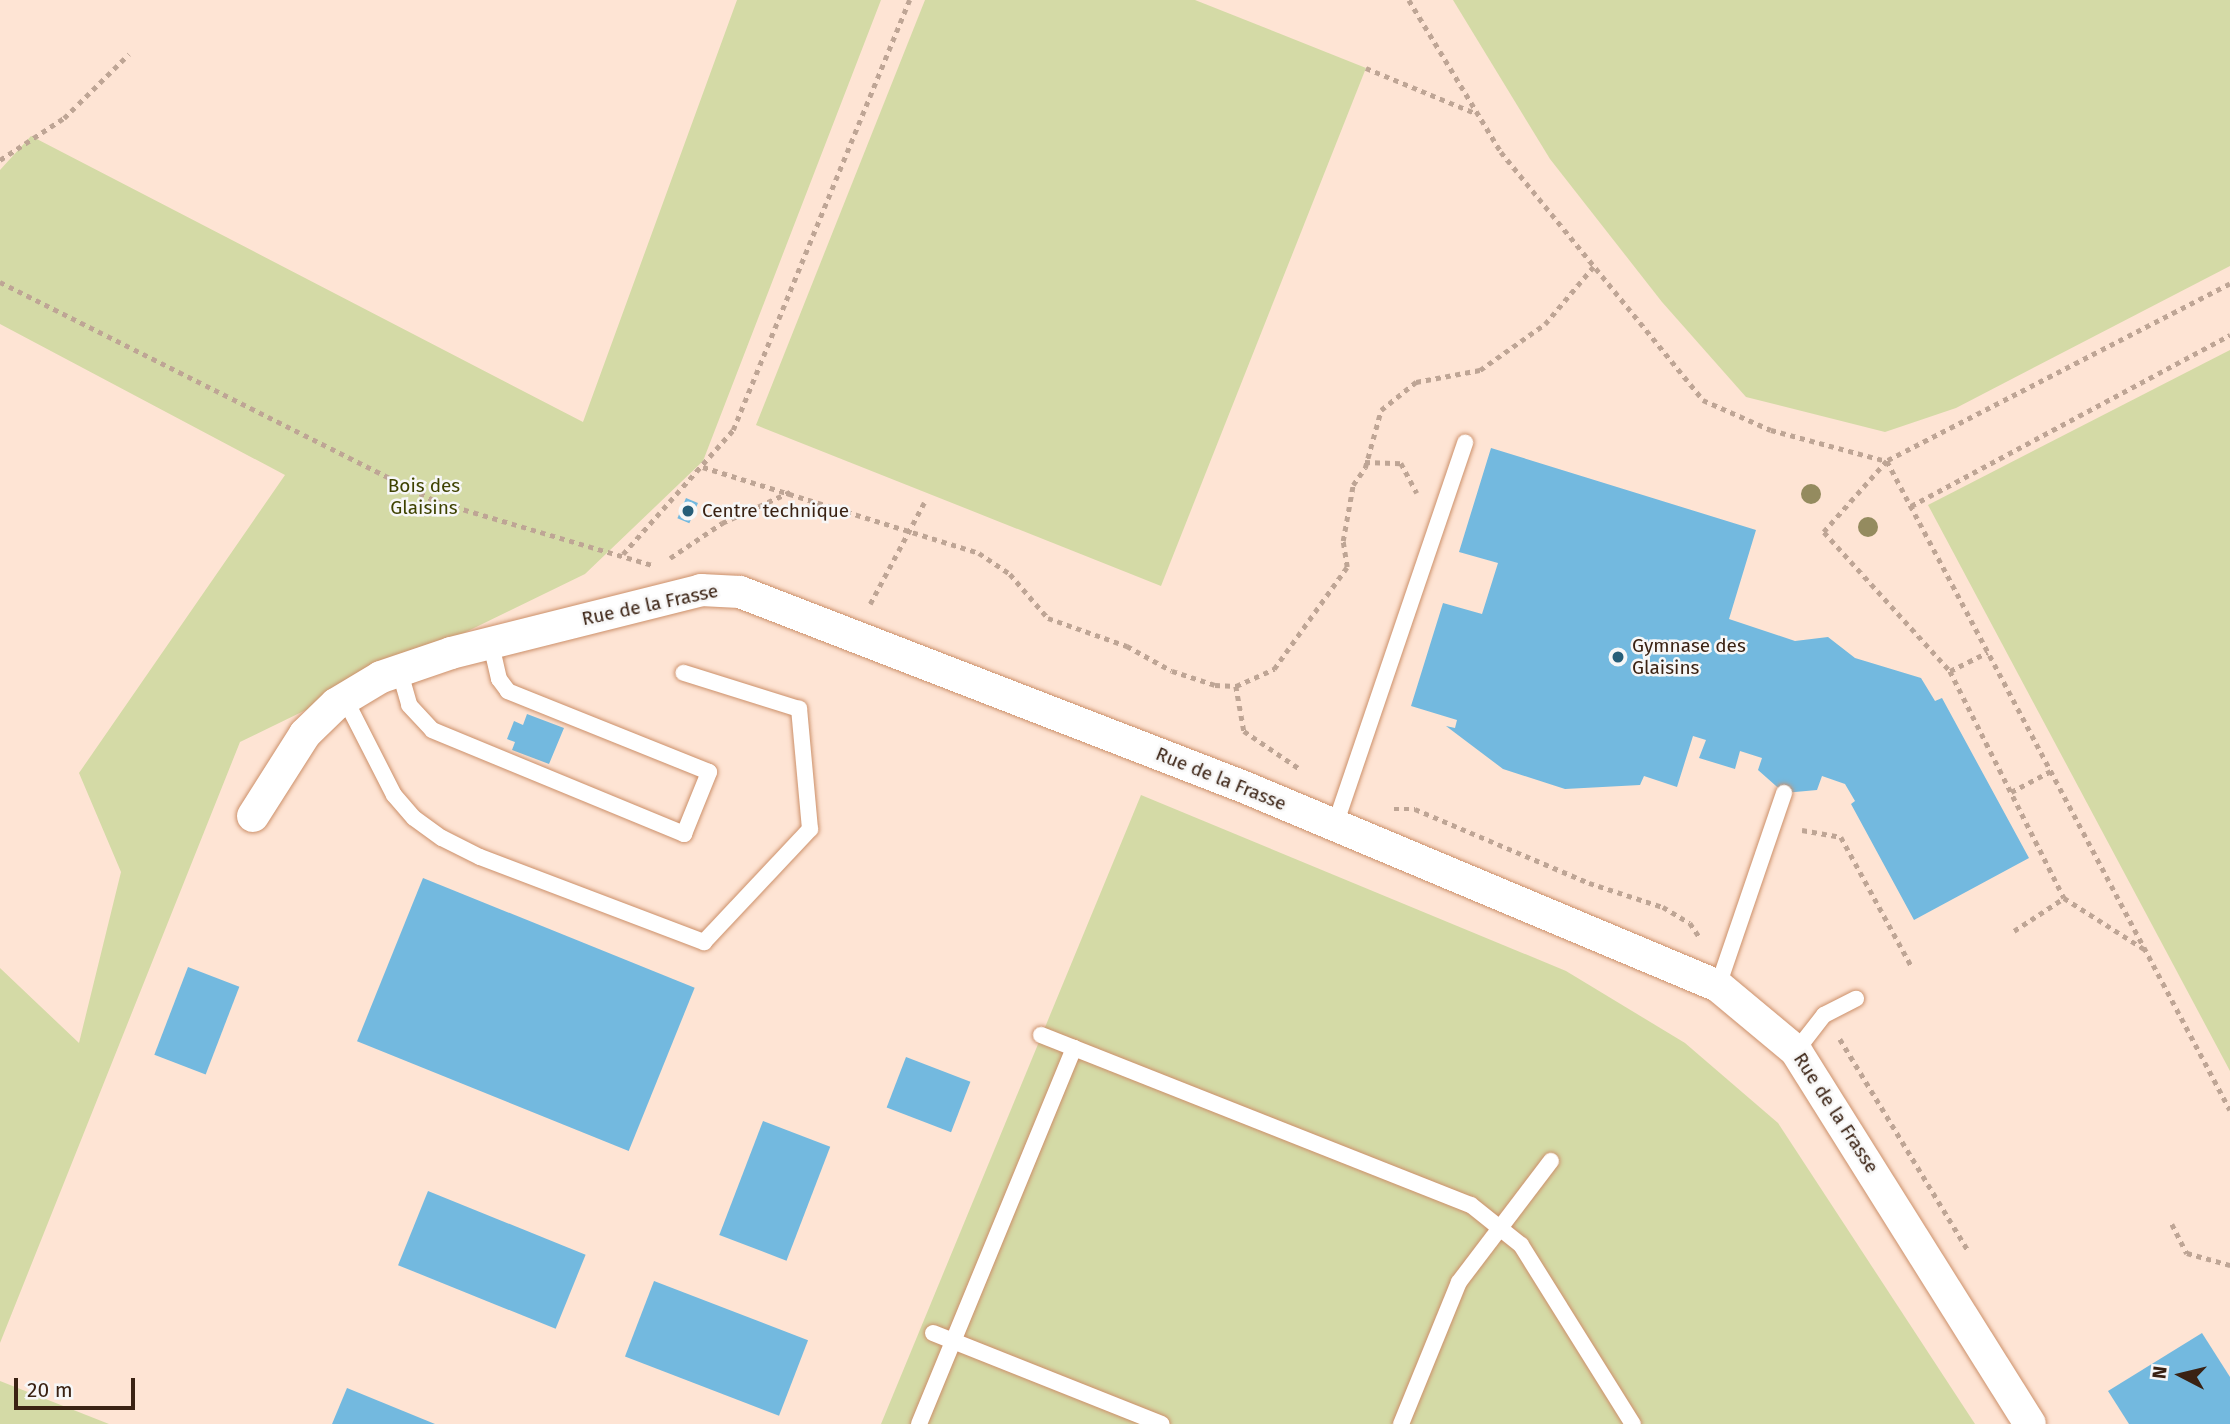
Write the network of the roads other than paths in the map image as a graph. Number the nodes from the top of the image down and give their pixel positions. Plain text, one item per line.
1 (1465, 443) dead end
2 (491, 643) junction
3 (399, 669) junction
4 (684, 673) dead end
5 (345, 699) junction
6 (1784, 793) dead end
7 (253, 816) dead end
8 (1335, 825) junction
9 (1720, 981) junction
10 (1856, 999) dead end
11 (1041, 1035) dead end
12 (1074, 1048) junction
13 (1796, 1051) junction
14 (1551, 1161) dead end
15 (1498, 1226) junction
16 (933, 1333) dead end
17 (953, 1341) junction
18 (919, 1424) edge
19 (1162, 1424) edge
20 (1401, 1424) edge
21 (1633, 1424) edge
22 (2030, 1424) edge

1 - 8 lane
2 - 3 street, Rue de la Frasse
2 - 3 lane
2 - 8 street, Rue de la Frasse
3 - 5 street, Rue de la Frasse
4 - 5 lane
5 - 7 street, Rue de la Frasse
6 - 9 lane
8 - 9 street, Rue de la Frasse
9 - 13 street, Rue de la Frasse
10 - 13 lane
11 - 12 lane
12 - 15 lane
12 - 17 lane
13 - 22 street, Rue de la Frasse
14 - 15 lane
15 - 20 lane
15 - 21 lane
16 - 17 lane
17 - 18 lane
17 - 19 lane

